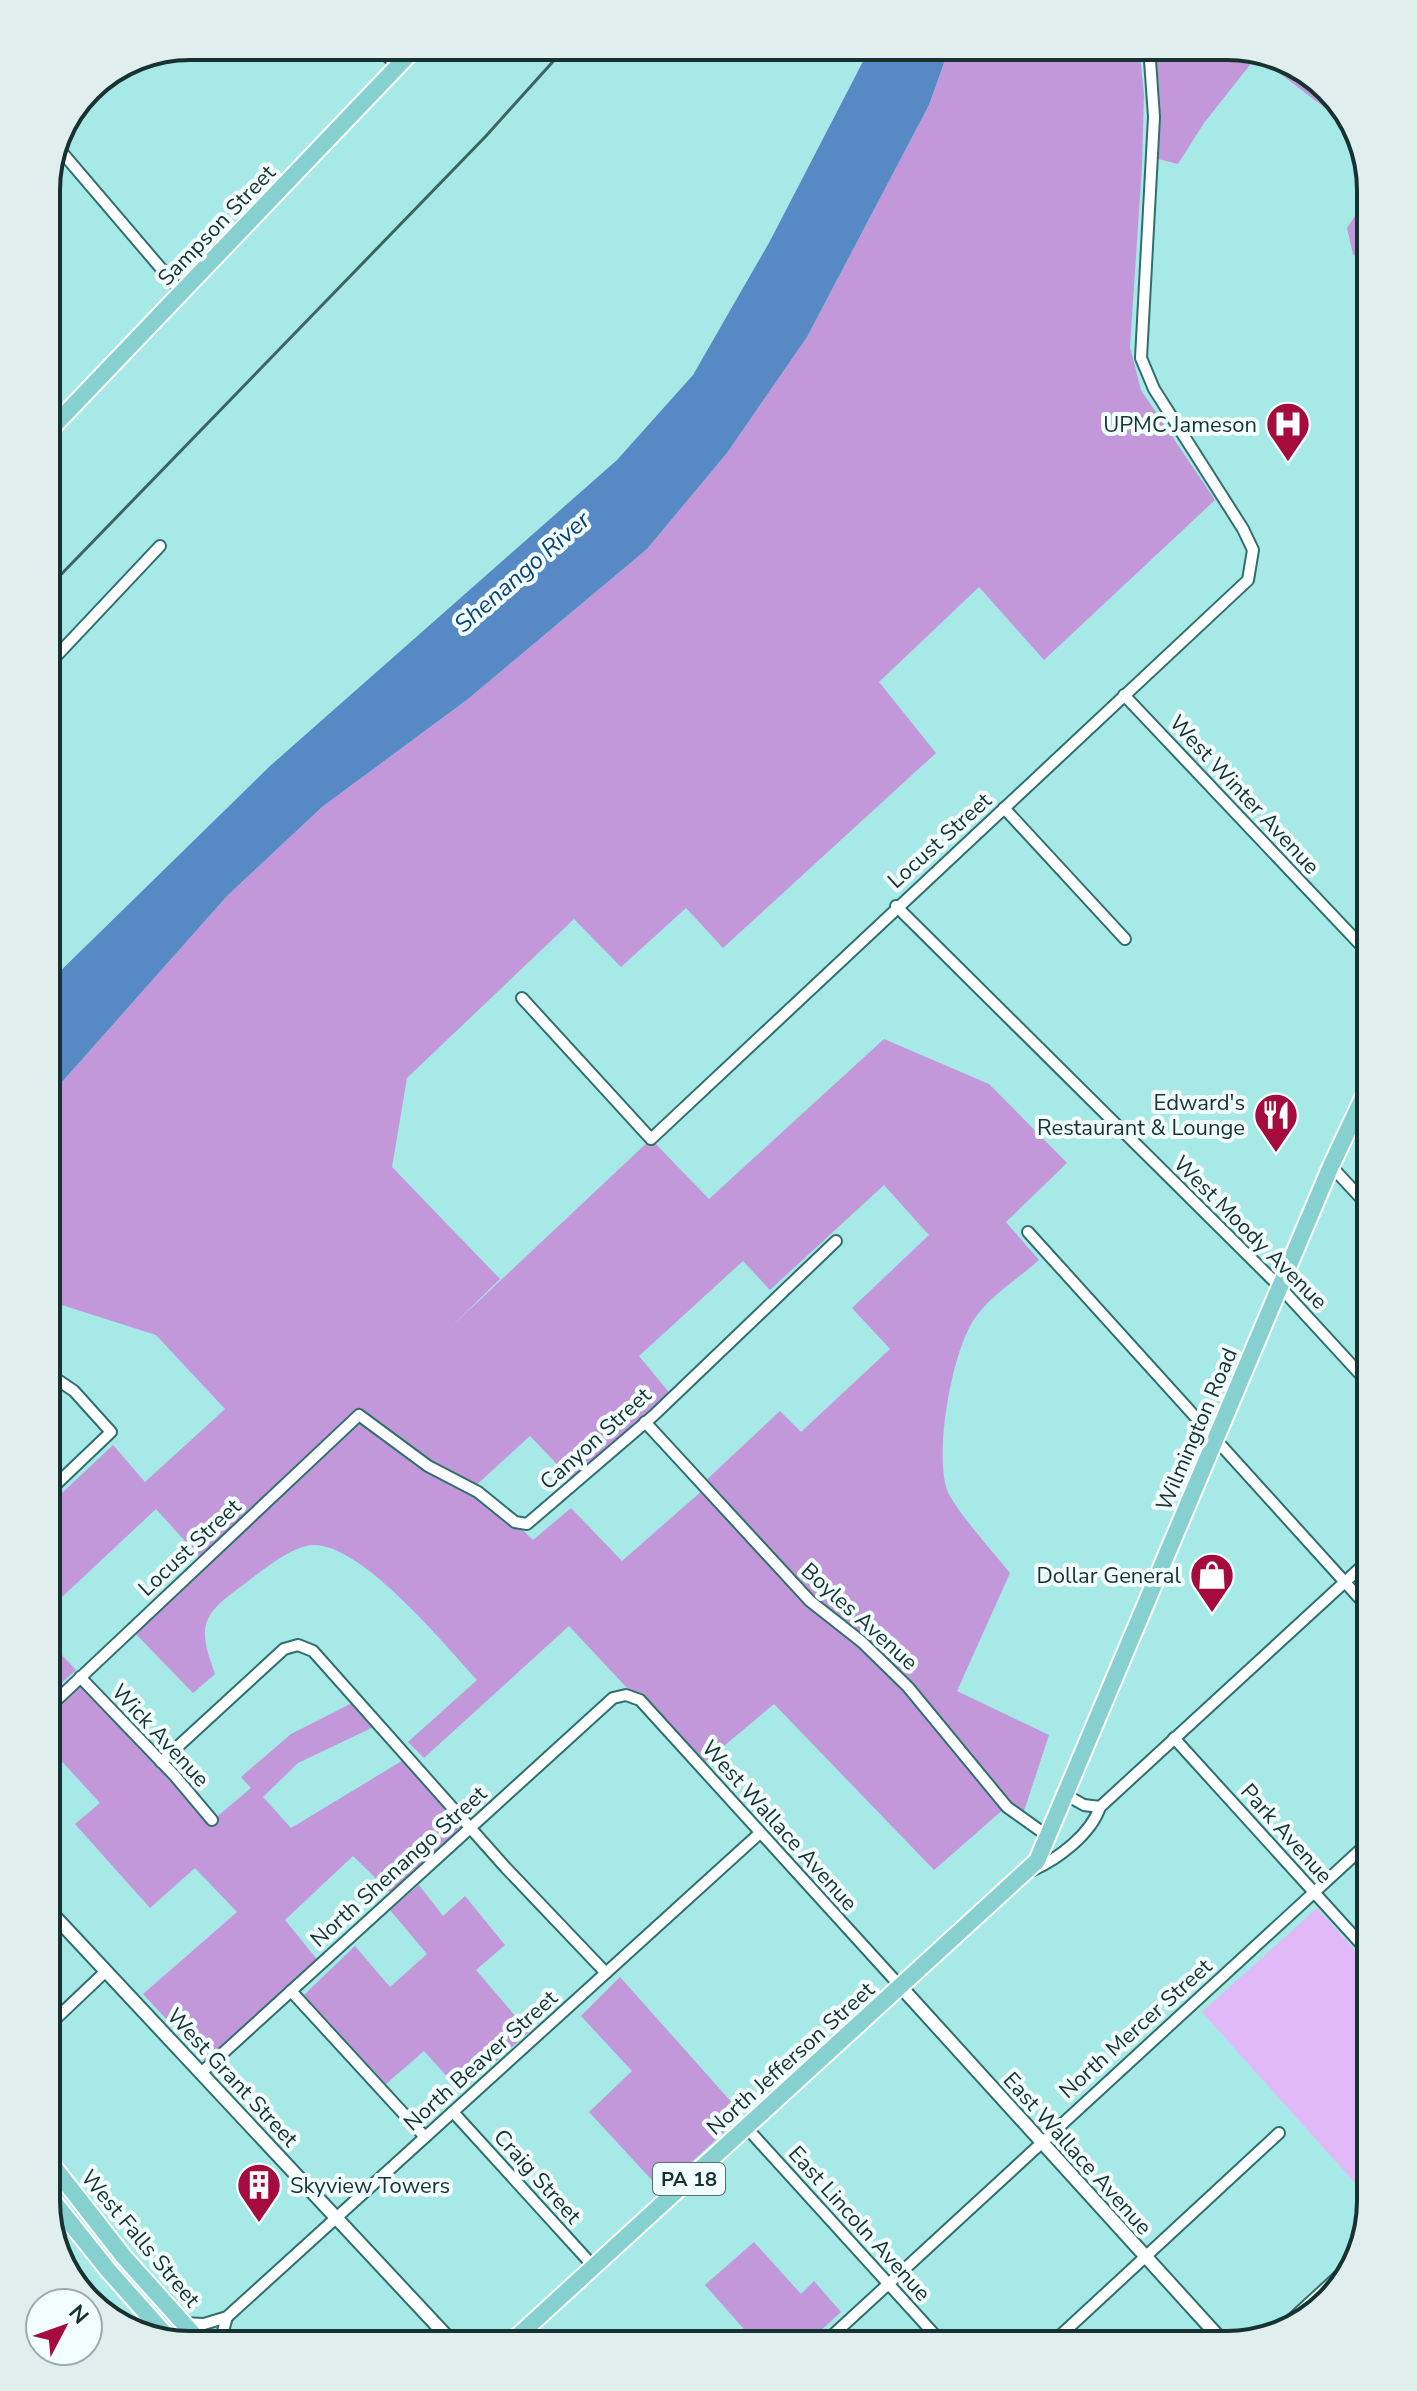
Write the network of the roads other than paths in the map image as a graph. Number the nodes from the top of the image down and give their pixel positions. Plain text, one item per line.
1 (391, 60) edge
2 (404, 60) edge
3 (1150, 60) edge
4 (398, 66) junction
5 (64, 155) edge
6 (182, 293) junction
7 (60, 419) edge
8 (160, 546) dead end
9 (60, 652) edge
10 (1124, 695) junction
11 (1004, 808) junction
12 (896, 906) junction
13 (1125, 939) dead end
14 (1357, 941) edge
15 (522, 998) dead end
16 (1357, 1111) edge
17 (1331, 1166) junction
18 (1357, 1194) edge
19 (1028, 1232) dead end
20 (836, 1241) dead end
21 (1280, 1287) junction
22 (1357, 1371) edge
23 (60, 1382) edge
24 (359, 1415) joint
25 (645, 1422) junction
26 (1216, 1440) junction
27 (60, 1481) edge
28 (1357, 1571) edge
29 (1345, 1582) junction
30 (1357, 1595) edge
31 (80, 1677) junction
32 (626, 1695) joint
33 (60, 1696) edge
34 (1174, 1738) junction
35 (161, 1762) junction
36 (1066, 1795) junction
37 (1100, 1807) junction
38 (212, 1820) dead end
39 (471, 1827) junction
40 (760, 1833) junction
41 (1049, 1837) junction
42 (1357, 1853) edge
43 (1026, 1872) junction
44 (1313, 1892) junction
45 (60, 1922) edge
46 (1357, 1940) edge
47 (106, 1971) junction
48 (606, 1973) junction
49 (901, 1987) junction
50 (291, 1991) junction
51 (60, 2015) edge
52 (201, 2073) junction
53 (453, 2112) junction
54 (746, 2127) junction
55 (1279, 2133) dead end
56 (425, 2137) junction
57 (1041, 2142) junction
58 (60, 2175) edge
59 (65, 2181) junction
60 (60, 2186) edge
61 (61, 2211) edge
62 (337, 2218) junction
63 (62, 2225) edge
64 (76, 2229) junction
65 (1147, 2258) junction
66 (594, 2267) junction
67 (888, 2284) junction
68 (227, 2317) junction
69 (183, 2323) junction
70 (158, 2327) edge
71 (190, 2331) edge
72 (223, 2331) edge
73 (442, 2331) edge
74 (523, 2331) edge
75 (837, 2331) edge
76 (931, 2331) edge
77 (1066, 2331) edge
78 (1213, 2331) edge

1 - 4 street
2 - 4 main road, Sampson Street
3 - 10 street, Locust Street
4 - 6 main road, Sampson Street
5 - 6 street
6 - 7 main road, Sampson Street
8 - 9 street
10 - 11 street, Locust Street
10 - 14 street, West Winter Avenue
11 - 12 street, Locust Street
11 - 13 street
12 - 15 street, Locust Street
12 - 21 street, West Moody Avenue
16 - 17 main road, Wilmington Road / PA 18
17 - 18 street
17 - 21 main road, Wilmington Road / PA 18
19 - 26 street
20 - 25 street, Canyon Street
21 - 22 street, West Moody Avenue
21 - 26 main road, Wilmington Road / PA 18
23 - 27 street
24 - 25 street, Canyon Street
24 - 31 street, Locust Street
25 - 41 street, Boyles Avenue
26 - 29 street
26 - 36 main road, Wilmington Road / PA 18
28 - 29 street, North Jefferson Street
29 - 30 street
29 - 34 street, North Jefferson Street
31 - 33 street, Locust Street
31 - 35 street, Wick Avenue
32 - 39 street, North Shenango Street
32 - 40 street, West Wallace Avenue
34 - 37 street, North Jefferson Street
34 - 44 street, Park Avenue
35 - 38 street, Wick Avenue
35 - 39 street
36 - 37 street
36 - 41 main road, PA 18
37 - 43 street, North Jefferson Street
39 - 48 street
39 - 50 street, North Shenango Street
40 - 48 street, North Beaver Street
40 - 49 street, West Wallace Avenue
41 - 43 main road, PA 18
42 - 44 street, North Mercer Street
43 - 49 main road, North Jefferson Street / PA 18
44 - 46 street, Park Avenue
44 - 57 street, North Mercer Street
45 - 47 street, West Grant Street
47 - 51 street
47 - 52 street, West Grant Street
48 - 53 street, North Beaver Street
49 - 54 main road, North Jefferson Street / PA 18
49 - 57 street, East Wallace Avenue
50 - 52 street, North Shenango Street
50 - 56 street
52 - 62 street, West Grant Street
53 - 56 street, North Beaver Street
53 - 66 street, Craig Street
54 - 66 main road, North Jefferson Street / PA 18
54 - 67 street, East Lincoln Avenue
55 - 65 street
56 - 62 street, North Beaver Street
57 - 65 street, East Wallace Avenue
57 - 67 street, North Mercer Street
58 - 59 main road, West Falls Street
59 - 60 main road
59 - 69 main road, West Falls Street
61 - 64 main road, West Falls Street
62 - 68 street, North Beaver Street
62 - 73 street, West Grant Street
63 - 64 main road
64 - 70 main road, West Falls Street
65 - 77 street
65 - 78 street, East Wallace Avenue
66 - 74 main road, North Jefferson Street / PA 18
67 - 75 street, North Mercer Street
67 - 76 street, East Lincoln Avenue
68 - 69 street
68 - 72 street
69 - 71 main road, West Falls Street

